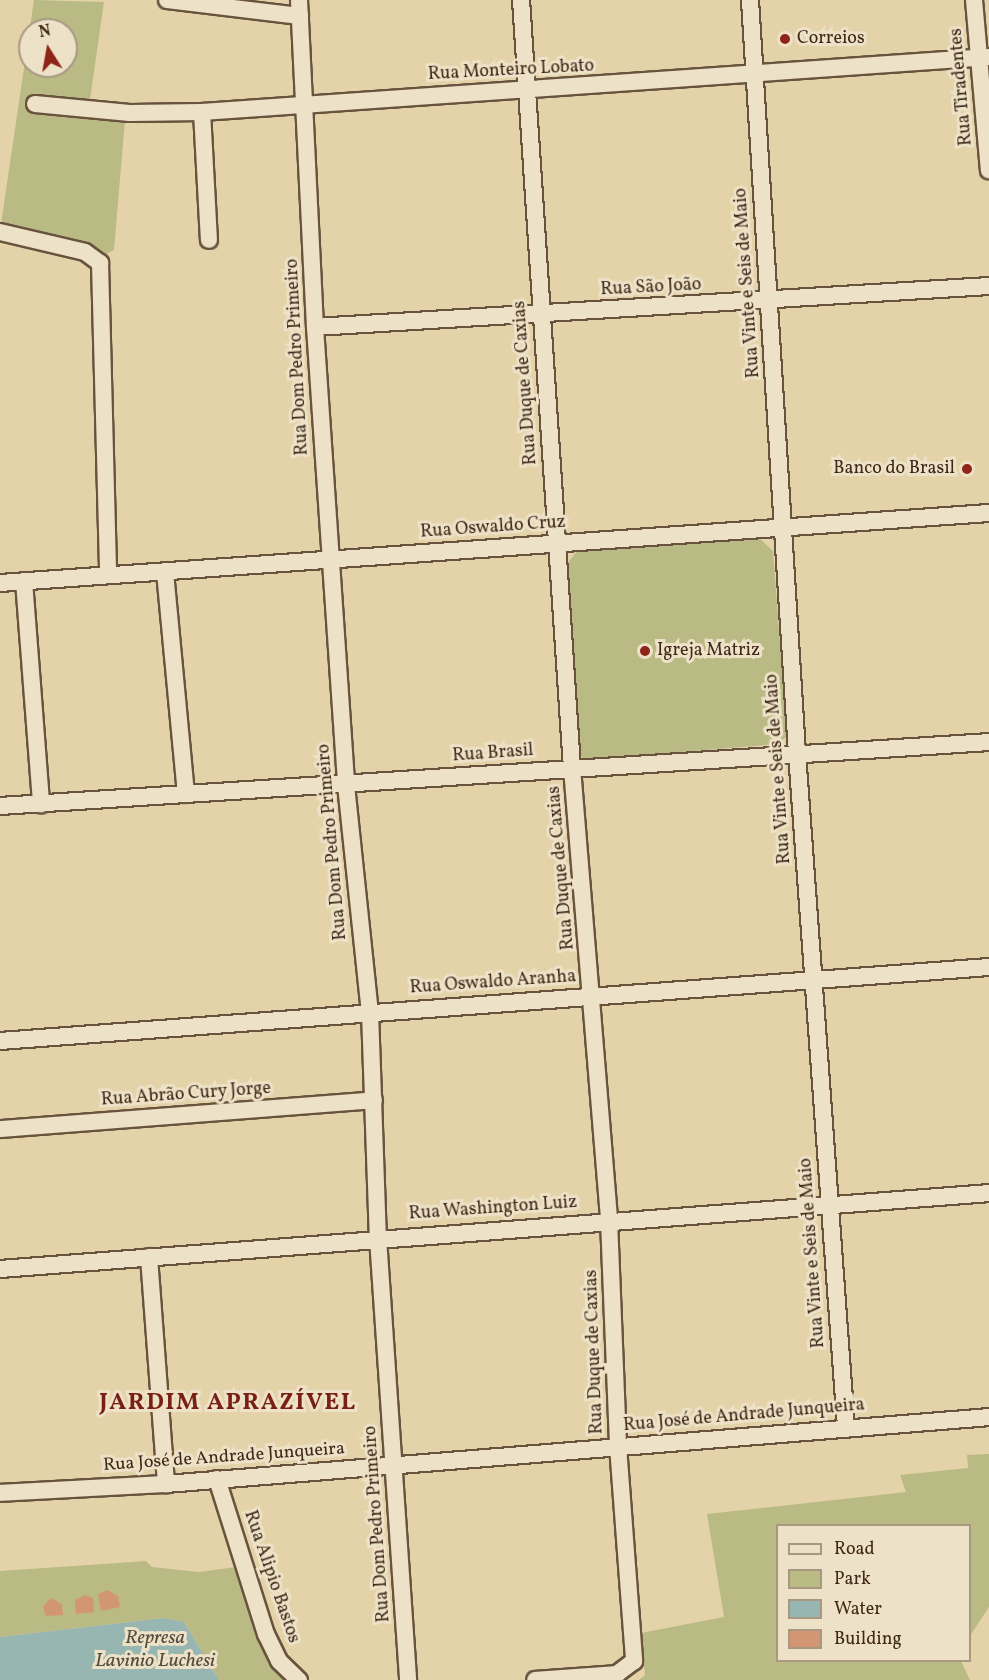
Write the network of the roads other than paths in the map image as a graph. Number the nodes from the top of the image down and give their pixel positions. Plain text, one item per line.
1 (167, 0) edge
2 (521, 0) edge
3 (750, 0) edge
4 (974, 0) edge
5 (188, 1) edge
6 (300, 8) edge
7 (984, 58) edge
8 (754, 74) junction
9 (526, 90) junction
10 (304, 102) junction
11 (35, 104) dead end
12 (202, 112) junction
13 (989, 170) edge
14 (0, 232) edge
15 (209, 240) dead end
16 (989, 286) edge
17 (770, 300) junction
18 (541, 314) junction
19 (315, 327) junction
20 (989, 513) edge
21 (783, 529) junction
22 (557, 543) junction
23 (330, 558) junction
24 (165, 572) junction
25 (108, 575) junction
26 (24, 581) junction
27 (0, 583) edge
28 (989, 742) edge
29 (797, 753) junction
30 (572, 768) junction
31 (346, 785) junction
32 (186, 794) junction
33 (41, 804) junction
34 (0, 806) edge
35 (989, 967) edge
36 (815, 979) junction
37 (592, 996) junction
38 (370, 1012) junction
39 (0, 1041) edge
40 (375, 1100) junction
41 (0, 1129) edge
42 (989, 1193) edge
43 (828, 1204) junction
44 (609, 1220) junction
45 (378, 1238) junction
46 (149, 1257) junction
47 (0, 1269) edge
48 (989, 1417) edge
49 (846, 1426) junction
50 (618, 1446) junction
51 (395, 1465) junction
52 (217, 1479) junction
53 (166, 1484) junction
54 (0, 1493) edge
55 (299, 1680) edge
56 (408, 1680) edge
57 (535, 1680) edge

1 - 5 street
2 - 9 street, Rua Duque de Caxias
3 - 8 street, Rua Vinte e Seis de Maio
4 - 7 street, Rua Tiradentes
5 - 6 street
6 - 10 street, Rua Dom Pedro Primeiro
7 - 8 street, Rua Monteiro Lobato
7 - 13 street, Rua Tiradentes
8 - 9 street, Rua Monteiro Lobato
8 - 17 street, Rua Vinte e Seis de Maio
9 - 10 street, Rua Monteiro Lobato
9 - 18 street, Rua Duque de Caxias
10 - 12 street, Rua Monteiro Lobato
10 - 19 street, Rua Dom Pedro Primeiro
11 - 12 street, Rua Monteiro Lobato
12 - 15 street
14 - 25 street
16 - 17 street, Rua São João
17 - 18 street, Rua São João
17 - 21 street, Rua Vinte e Seis de Maio
18 - 19 street, Rua São João
18 - 22 street, Rua Duque de Caxias
19 - 23 street, Rua Dom Pedro Primeiro
20 - 21 street, Rua Oswaldo Cruz
21 - 22 street, Rua Oswaldo Cruz
21 - 29 street, Rua Vinte e Seis de Maio
22 - 23 street, Rua Oswaldo Cruz
22 - 30 street, Rua Duque de Caxias
23 - 24 street, Rua Oswaldo Cruz
23 - 31 street, Rua Dom Pedro Primeiro
24 - 25 street, Rua Oswaldo Cruz
24 - 32 street
25 - 26 street, Rua Oswaldo Cruz
26 - 27 street, Rua Oswaldo Cruz
26 - 33 street
28 - 29 street, Rua Brasil
29 - 30 street, Rua Brasil
29 - 36 street, Rua Vinte e Seis de Maio
30 - 31 street, Rua Brasil
30 - 37 street, Rua Duque de Caxias
31 - 32 street, Rua Brasil
31 - 38 street, Rua Dom Pedro Primeiro
32 - 33 street, Rua Brasil
33 - 34 street, Rua Brasil
35 - 36 street, Rua Oswaldo Aranha
36 - 37 street, Rua Oswaldo Aranha
36 - 43 street, Rua Vinte e Seis de Maio
37 - 38 street, Rua Oswaldo Aranha
37 - 44 street, Rua Duque de Caxias
38 - 39 street, Rua Oswaldo Aranha
38 - 40 street, Rua Dom Pedro Primeiro
40 - 41 street, Rua Abrão Cury Jorge
40 - 45 street, Rua Dom Pedro Primeiro
42 - 43 street, Rua Washington Luiz
43 - 44 street, Rua Washington Luiz
43 - 49 street, Rua Vinte e Seis de Maio
44 - 45 street, Rua Washington Luiz
44 - 50 street, Rua Duque de Caxias
45 - 46 street, Rua Washington Luiz
45 - 51 street, Rua Dom Pedro Primeiro
46 - 47 street, Rua Washington Luiz
46 - 53 street
48 - 49 street, Rua José de Andrade Junqueira
49 - 50 street, Rua José de Andrade Junqueira
50 - 51 street, Rua José de Andrade Junqueira
50 - 57 street, Rua Duque de Caxias
51 - 52 street, Rua José de Andrade Junqueira
51 - 56 street, Rua Dom Pedro Primeiro
52 - 53 street, Rua José de Andrade Junqueira
52 - 55 street, Rua Alipio Bastos
53 - 54 street, Rua José de Andrade Junqueira

